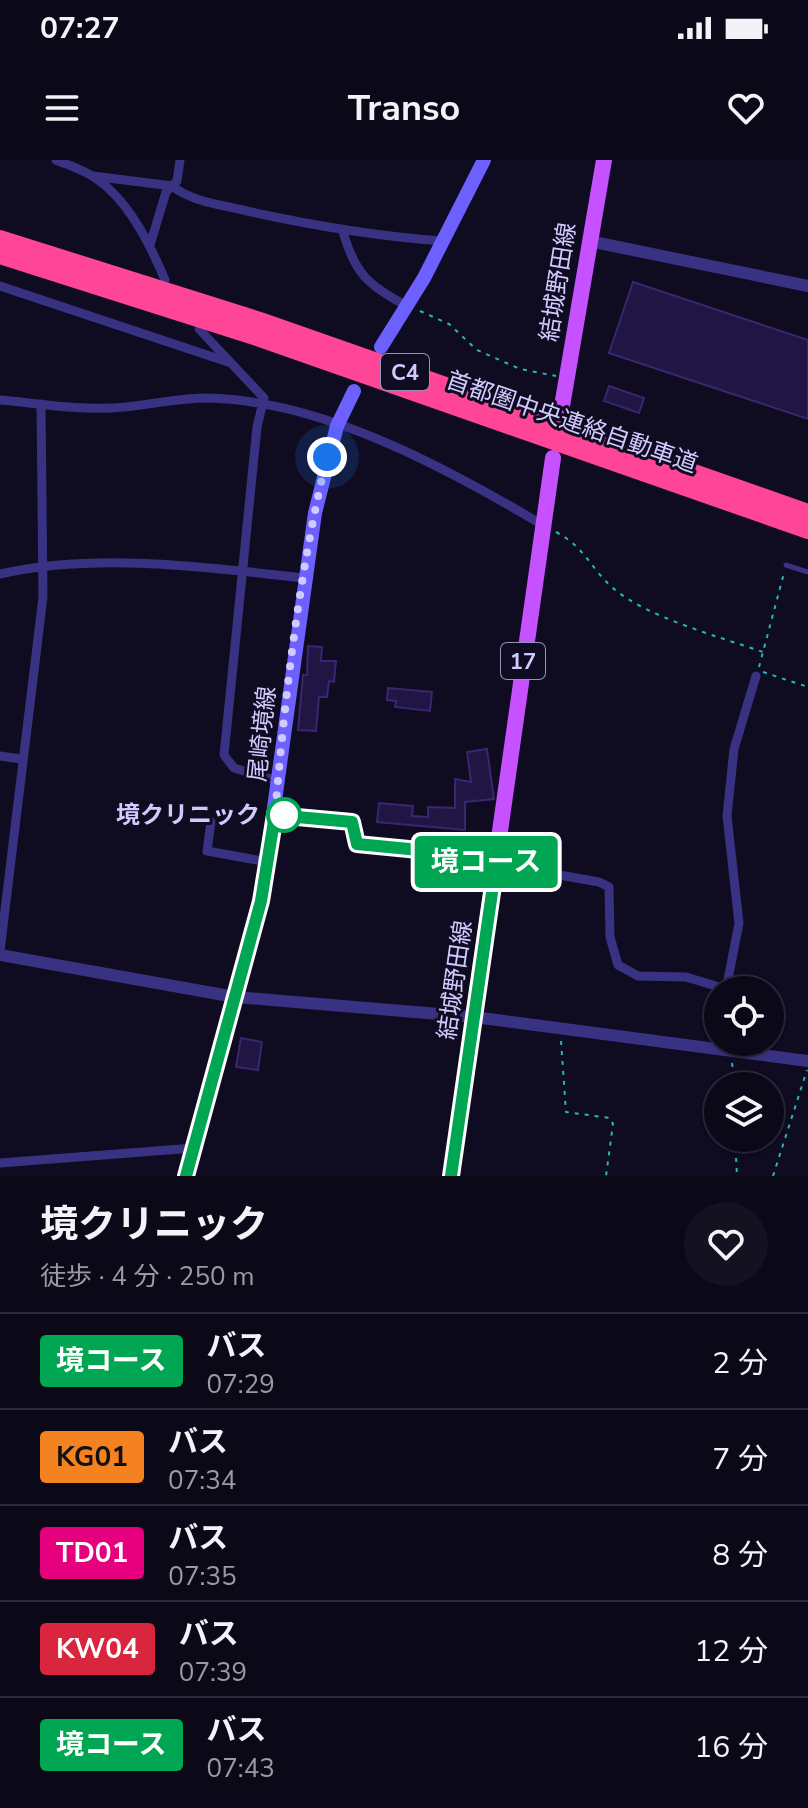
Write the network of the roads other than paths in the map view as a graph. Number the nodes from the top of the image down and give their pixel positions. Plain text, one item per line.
1 (56, 160) edge
2 (180, 160) edge
3 (484, 160) edge
4 (604, 160) edge
5 (93, 176) junction
6 (172, 186) junction
7 (343, 232) junction
8 (0, 239) edge
9 (443, 241) junction
10 (589, 241) junction
11 (150, 245) junction
12 (0, 255) edge
13 (165, 280) dead end
14 (0, 286) edge
15 (808, 286) edge
16 (407, 306) junction
17 (199, 329) dead end
18 (381, 347) dead end
19 (232, 364) junction
20 (354, 391) dead end
21 (0, 400) edge
22 (41, 404) junction
23 (261, 404) junction
24 (561, 412) dead end
25 (337, 426) junction
26 (553, 458) dead end
27 (808, 513) edge
28 (541, 524) junction
29 (808, 530) edge
30 (43, 564) junction
31 (786, 565) road end
32 (244, 572) junction
33 (808, 572) edge
34 (0, 574) edge
35 (304, 578) junction
36 (758, 673) road end
37 (0, 756) edge
38 (21, 759) junction
39 (278, 781) junction
40 (275, 815) junction
41 (211, 822) dead end
42 (269, 862) junction
43 (496, 865) junction
44 (5, 867) edge
45 (0, 953) edge
46 (729, 976) edge
47 (704, 982) edge
48 (235, 997) junction
49 (474, 1017) junction
50 (704, 1043) edge
51 (782, 1056) edge
52 (808, 1061) edge
53 (194, 1148) junction
54 (0, 1163) edge
55 (186, 1176) edge
56 (451, 1176) edge

1 - 5 street
2 - 6 street
3 - 9 main road
4 - 10 main road, 結城野田線
5 - 6 street
5 - 11 street
6 - 7 street
6 - 11 street
7 - 9 street
7 - 16 street
8 - 27 highway, 首都圏中央連絡自動車道 / C4
9 - 16 main road
10 - 15 street
10 - 24 main road, 結城野田線
11 - 13 street
12 - 29 highway, 首都圏中央連絡自動車道 / C4
14 - 19 street
16 - 18 main road
17 - 19 street
19 - 23 street
20 - 25 main road, 尾崎境線
21 - 22 street
22 - 23 street
22 - 30 street
23 - 25 street
23 - 32 street
25 - 28 street
25 - 35 main road, 尾崎境線
26 - 28 main road, 結城野田線 / 17
28 - 43 main road, 結城野田線 / 17
30 - 32 street
30 - 34 street
30 - 38 street
31 - 33 lane
32 - 35 street
32 - 39 street
35 - 39 main road, 尾崎境線
36 - 46 street
37 - 38 street
38 - 44 street
39 - 40 main road, 尾崎境線
40 - 42 main road, 尾崎境線
40 - 43 street
41 - 42 street
42 - 48 main road, 尾崎境線
43 - 47 street
43 - 49 main road, 結城野田線 / 17
44 - 45 street
45 - 48 street
48 - 49 street
48 - 53 main road, 尾崎境線
49 - 50 street
49 - 56 main road, 結城野田線 / 17
51 - 52 street
53 - 54 street
53 - 55 main road, 尾崎境線

